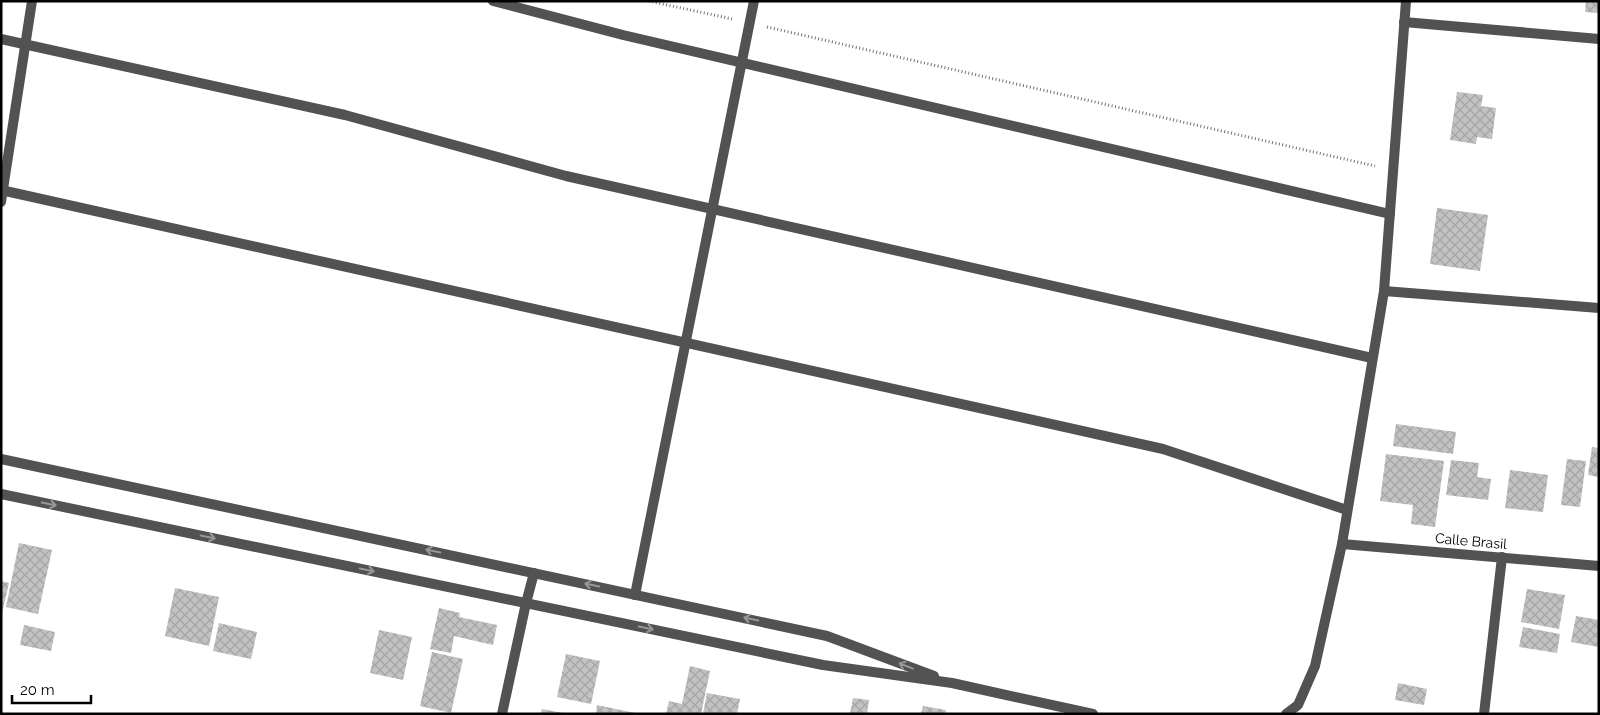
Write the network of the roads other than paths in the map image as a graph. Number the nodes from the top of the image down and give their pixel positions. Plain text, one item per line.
1 (32, 1) edge
2 (493, 1) edge
3 (754, 1) edge
4 (1406, 1) edge
5 (1404, 22) junction
6 (1, 39) edge
7 (1599, 39) edge
8 (26, 45) junction
9 (741, 62) junction
10 (2, 190) edge
11 (1, 202) edge
12 (712, 208) junction
13 (1390, 214) junction
14 (1384, 291) junction
15 (1599, 308) edge
16 (685, 343) junction
17 (1372, 358) junction
18 (1, 459) edge
19 (1, 494) edge
20 (1347, 510) junction
21 (1342, 544) junction
22 (1502, 557) junction
23 (1599, 566) edge
24 (534, 573) junction
25 (635, 594) junction
26 (526, 603) junction
27 (952, 683) junction
28 (502, 714) edge
29 (1093, 714) edge
30 (1286, 714) edge
31 (1484, 714) edge

1 - 8 street
2 - 9 street
3 - 9 street
4 - 5 street
5 - 7 street
5 - 13 street
6 - 8 street
8 - 10 street
8 - 12 street
9 - 12 street
9 - 13 street
10 - 11 street
10 - 16 street
12 - 16 street
12 - 17 street
13 - 14 street
14 - 15 street
14 - 17 street
16 - 20 street
16 - 25 street
17 - 20 street
24 -> 18 street
19 -> 26 street
20 - 21 street
21 - 22 street, Calle Brasil
21 - 30 street
22 - 23 street, Calle Brasil
22 - 31 street
25 -> 24 street
24 - 26 street
27 -> 25 street
26 -> 27 street
26 - 28 street
27 - 29 street

